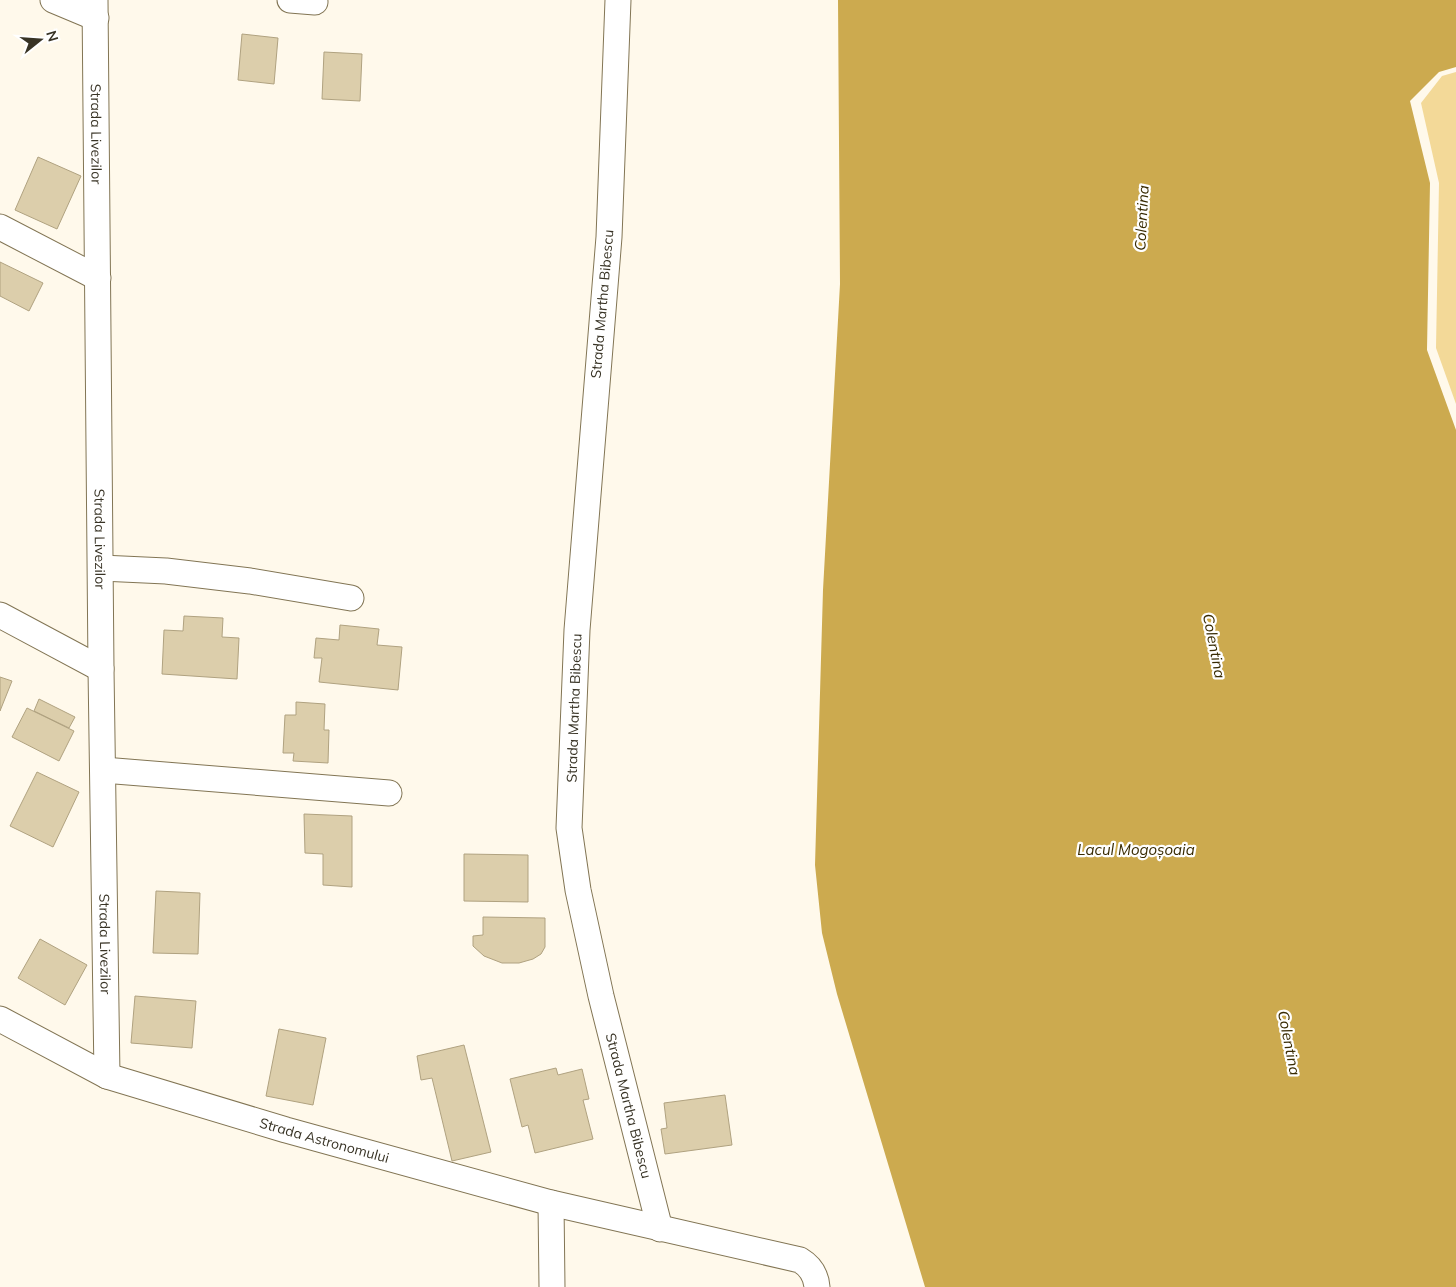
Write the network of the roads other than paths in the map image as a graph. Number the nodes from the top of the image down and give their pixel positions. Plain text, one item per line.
1 (53, 0) edge
2 (290, 0) edge
3 (618, 0) edge
4 (315, 2) dead end
5 (96, 9) edge
6 (0, 227) edge
7 (98, 278) junction
8 (101, 568) junction
9 (351, 598) dead end
10 (0, 615) edge
11 (101, 670) junction
12 (103, 770) junction
13 (389, 793) dead end
14 (0, 1019) edge
15 (106, 1076) junction
16 (551, 1203) junction
17 (660, 1229) junction
18 (552, 1287) edge
19 (817, 1287) edge

1 - 5 street
2 - 4 street
3 - 17 street, Strada Martha Bibescu
5 - 7 street, Strada Livezilor
6 - 7 street
7 - 8 street, Strada Livezilor
8 - 9 street
8 - 11 street, Strada Livezilor
10 - 11 street
11 - 12 street, Strada Livezilor
12 - 13 street
12 - 15 street, Strada Livezilor
14 - 15 street, Strada Astronomului
15 - 16 street, Strada Astronomului
16 - 17 street, Strada Astronomului
16 - 18 street
17 - 19 street

